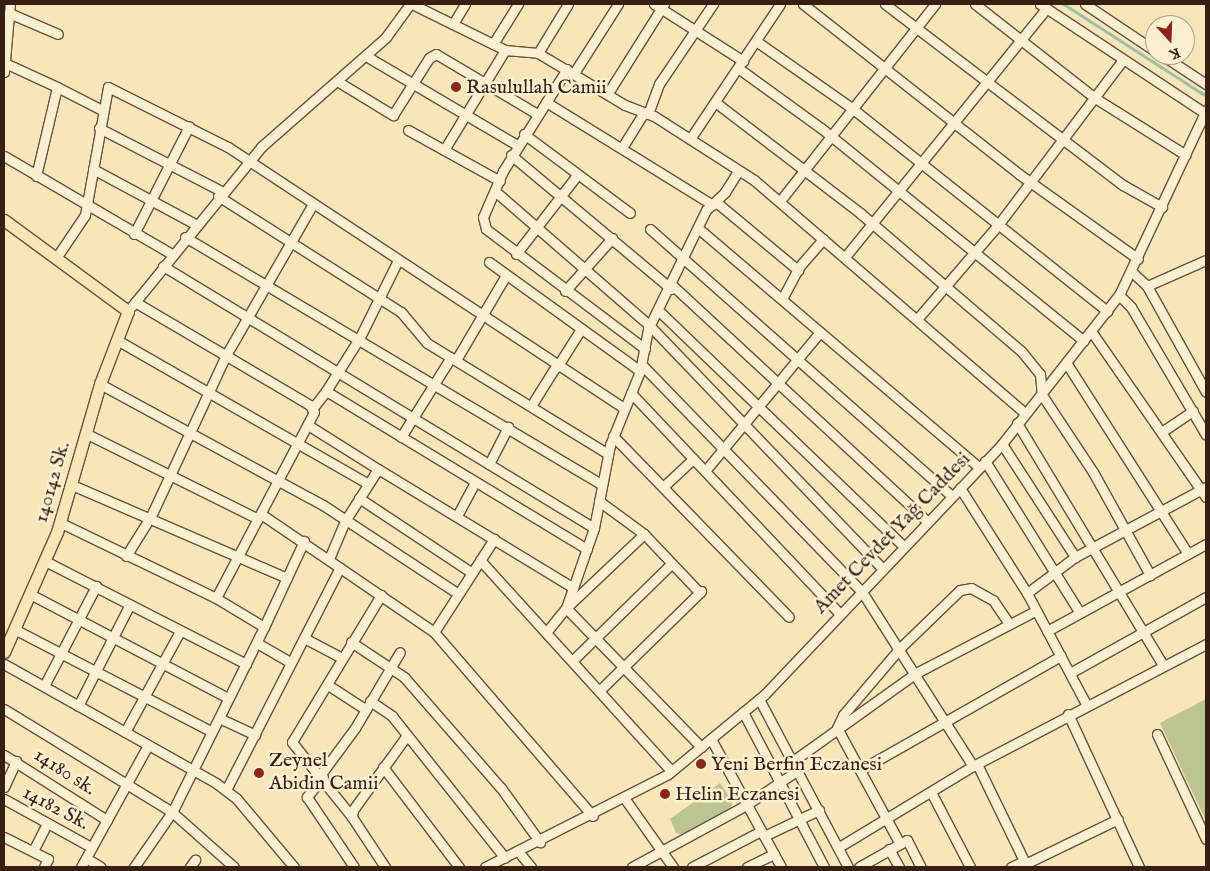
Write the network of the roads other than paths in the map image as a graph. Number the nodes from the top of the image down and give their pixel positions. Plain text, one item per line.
1 (414, 4) edge
2 (465, 4) edge
3 (518, 4) edge
4 (568, 4) edge
5 (618, 4) edge
6 (713, 4) edge
7 (780, 4) edge
8 (803, 4) edge
9 (885, 4) edge
10 (935, 4) edge
11 (975, 4) edge
12 (1085, 4) edge
13 (660, 5) edge
14 (1043, 6) edge
15 (9, 8) edge
16 (453, 24) junction
17 (918, 26) junction
18 (695, 30) junction
19 (58, 34) dead end
20 (1018, 39) junction
21 (756, 41) junction
22 (493, 44) junction
23 (1145, 44) edge
24 (505, 50) junction
25 (538, 53) junction
26 (366, 56) junction
27 (1123, 60) junction
28 (740, 65) junction
29 (1177, 65) edge
30 (886, 66) junction
31 (4, 68) edge
32 (570, 71) junction
33 (986, 79) junction
34 (337, 81) junction
35 (486, 83) junction
36 (413, 84) junction
37 (1206, 84) edge
38 (57, 87) junction
39 (608, 93) junction
40 (1095, 98) junction
41 (546, 102) junction
42 (715, 102) junction
43 (853, 109) junction
44 (102, 110) junction
45 (1206, 112) edge
46 (538, 114) junction
47 (646, 114) junction
48 (467, 115) junction
49 (953, 120) junction
50 (189, 126) junction
51 (100, 128) junction
52 (408, 130) dead end
53 (524, 134) junction
54 (831, 138) junction
55 (690, 139) junction
56 (1062, 139) junction
57 (517, 145) junction
58 (623, 146) junction
59 (444, 150) junction
60 (511, 155) junction
61 (1186, 155) junction
62 (4, 156) edge
63 (248, 162) junction
64 (170, 163) junction
65 (920, 163) junction
66 (93, 169) junction
67 (806, 170) junction
68 (738, 171) junction
69 (577, 175) junction
70 (36, 176) junction
71 (500, 181) junction
72 (1030, 182) junction
73 (496, 192) junction
74 (220, 193) junction
75 (896, 193) junction
76 (561, 195) junction
77 (150, 198) junction
78 (780, 201) junction
79 (714, 203) junction
80 (313, 204) junction
81 (1162, 207) junction
82 (87, 208) junction
83 (630, 213) dead end
84 (4, 220) edge
85 (872, 223) junction
86 (195, 224) junction
87 (998, 225) junction
88 (535, 226) junction
89 (650, 229) dead end
90 (698, 229) junction
91 (134, 234) junction
92 (186, 237) junction
93 (612, 238) junction
94 (823, 240) junction
95 (292, 243) junction
96 (172, 254) junction
97 (516, 254) junction
98 (974, 254) junction
99 (685, 256) junction
100 (845, 257) junction
101 (56, 258) junction
102 (1138, 258) junction
103 (398, 260) junction
104 (1206, 260) edge
105 (489, 262) dead end
106 (163, 266) junction
107 (586, 269) junction
108 (798, 270) junction
109 (1132, 272) junction
110 (506, 275) junction
111 (266, 281) junction
112 (947, 286) junction
113 (1147, 286) junction
114 (672, 287) junction
115 (565, 291) junction
116 (1120, 295) junction
117 (381, 298) junction
118 (782, 299) junction
119 (658, 310) junction
120 (1107, 310) junction
121 (129, 311) junction
122 (480, 315) junction
123 (918, 318) junction
124 (248, 319) junction
125 (650, 326) junction
126 (581, 329) junction
127 (1091, 331) junction
128 (820, 332) junction
129 (360, 338) junction
130 (117, 340) junction
131 (1084, 341) junction
132 (645, 350) junction
133 (226, 355) junction
134 (797, 357) junction
135 (453, 359) junction
136 (1067, 364) junction
137 (556, 366) junction
138 (641, 368) junction
139 (338, 372) junction
140 (775, 382) junction
141 (100, 384) junction
142 (437, 384) junction
143 (209, 391) junction
144 (326, 391) junction
145 (1206, 392) edge
146 (631, 393) junction
147 (1042, 395) junction
148 (757, 405) junction
149 (530, 406) junction
150 (624, 408) junction
151 (312, 409) junction
152 (1193, 411) junction
153 (1025, 413) junction
154 (415, 418) junction
155 (1017, 422) junction
156 (742, 423) junction
157 (308, 425) junction
158 (508, 426) junction
159 (1163, 431) junction
160 (86, 433) junction
161 (190, 433) junction
162 (1206, 435) edge
163 (613, 436) junction
164 (401, 437) junction
165 (298, 444) junction
166 (1002, 444) junction
167 (726, 449) junction
168 (608, 454) junction
169 (693, 459) junction
170 (489, 464) junction
171 (982, 464) junction
172 (378, 468) junction
173 (704, 472) junction
174 (170, 473) junction
175 (279, 480) junction
176 (475, 482) junction
177 (368, 484) junction
178 (602, 484) junction
179 (72, 485) junction
180 (664, 486) junction
181 (960, 488) junction
182 (1204, 488) edge
183 (952, 496) junction
184 (1206, 497) edge
185 (359, 498) junction
186 (599, 501) junction
187 (1163, 512) junction
188 (151, 516) junction
189 (457, 516) junction
190 (260, 517) junction
191 (345, 521) junction
192 (927, 522) junction
193 (61, 523) junction
194 (594, 528) junction
195 (1125, 531) junction
196 (644, 534) junction
197 (494, 539) junction
198 (304, 541) junction
199 (1206, 544) edge
200 (902, 545) junction
201 (1094, 548) junction
202 (586, 549) junction
203 (1188, 554) junction
204 (239, 555) junction
205 (126, 556) junction
206 (330, 557) junction
207 (1075, 557) junction
208 (480, 560) junction
209 (45, 561) junction
210 (671, 564) junction
211 (340, 567) junction
212 (882, 568) junction
213 (1054, 570) junction
214 (471, 572) junction
215 (1150, 575) junction
216 (287, 578) junction
217 (96, 586) junction
218 (572, 587) junction
219 (862, 592) junction
220 (1119, 592) junction
221 (457, 593) junction
222 (1028, 593) junction
223 (30, 594) junction
224 (381, 595) junction
225 (1206, 597) edge
226 (216, 598) junction
227 (130, 604) junction
228 (566, 608) junction
229 (1035, 611) junction
230 (839, 613) junction
231 (1080, 613) junction
232 (789, 616) dead end
233 (75, 620) junction
234 (1009, 624) junction
235 (264, 627) junction
236 (14, 629) junction
237 (548, 630) junction
238 (1143, 630) junction
239 (180, 631) junction
240 (1047, 631) junction
241 (434, 632) junction
242 (304, 638) junction
243 (113, 639) junction
244 (595, 639) junction
245 (351, 642) junction
246 (257, 643) junction
247 (1206, 644) edge
248 (900, 648) junction
249 (4, 652) edge
250 (57, 652) junction
251 (400, 652) dead end
252 (1061, 656) junction
253 (342, 658) junction
254 (572, 661) junction
255 (291, 663) junction
256 (4, 664) edge
257 (162, 664) junction
258 (246, 664) junction
259 (1163, 665) junction
260 (391, 667) junction
261 (623, 669) junction
262 (916, 673) junction
263 (1070, 673) junction
264 (96, 674) junction
265 (328, 685) junction
266 (44, 686) junction
267 (599, 691) junction
268 (228, 698) junction
269 (143, 699) junction
270 (759, 699) junction
271 (1086, 704) junction
272 (368, 705) junction
273 (78, 706) junction
274 (4, 710) edge
275 (743, 712) junction
276 (1068, 714) junction
277 (219, 718) junction
278 (946, 718) junction
279 (837, 728) junction
280 (211, 731) junction
281 (125, 732) junction
282 (1157, 734) dead end
283 (255, 735) junction
284 (407, 735) junction
285 (711, 738) junction
286 (148, 745) junction
287 (702, 747) junction
288 (4, 755) edge
289 (16, 761) junction
290 (793, 761) junction
291 (975, 765) junction
292 (383, 767) junction
293 (194, 769) junction
294 (798, 770) junction
295 (860, 770) junction
296 (672, 771) junction
297 (322, 775) junction
298 (779, 782) junction
299 (128, 784) junction
300 (4, 787) edge
301 (226, 790) junction
302 (931, 792) junction
303 (4, 799) edge
304 (625, 799) junction
305 (746, 805) junction
306 (819, 810) junction
307 (172, 812) junction
308 (593, 816) junction
309 (352, 817) junction
310 (800, 819) junction
311 (886, 819) junction
312 (1118, 819) junction
313 (107, 820) junction
314 (47, 823) junction
315 (762, 834) junction
316 (4, 836) edge
317 (1206, 839) edge
318 (540, 842) junction
319 (900, 844) junction
320 (92, 847) junction
321 (839, 847) junction
322 (662, 848) junction
323 (890, 849) junction
324 (33, 851) junction
325 (518, 851) junction
326 (774, 854) junction
327 (86, 858) junction
328 (505, 858) junction
329 (1026, 864) edge
330 (44, 867) edge
331 (81, 867) edge
332 (101, 867) edge
333 (134, 867) edge
334 (234, 867) edge
335 (294, 867) edge
336 (354, 867) edge
337 (385, 867) edge
338 (459, 867) edge
339 (485, 867) edge
340 (531, 867) edge
341 (632, 867) edge
342 (673, 867) edge
343 (692, 867) edge
344 (747, 867) edge
345 (781, 867) edge
346 (824, 867) edge
347 (848, 867) edge
348 (859, 867) edge
349 (899, 867) edge
350 (921, 867) edge
351 (970, 867) edge
352 (1011, 867) edge
353 (1139, 867) edge

1 - 16 street
1 - 26 street
2 - 16 street
3 - 22 street
4 - 25 street
5 - 32 street
6 - 18 street
7 - 21 street
8 - 30 street
9 - 17 street
10 - 17 street
11 - 20 street
12 - 23 street
13 - 18 street
13 - 39 street
14 - 20 street
14 - 27 street
15 - 19 street
15 - 31 street
16 - 22 street
17 - 30 street
17 - 33 street
18 - 28 street
18 - 47 street
20 - 33 street
20 - 40 street
21 - 28 street
21 - 43 street
22 - 24 street
24 - 25 street
24 - 35 street
25 - 32 street
26 - 34 street
26 - 36 street
27 - 40 street
27 - 45 street
28 - 42 street
28 - 54 street
29 - 37 street
30 - 43 street
30 - 49 street
31 - 38 street
32 - 39 street
32 - 41 street
33 - 49 street
33 - 56 street
34 - 36 street
34 - 63 street
35 - 36 street
35 - 46 street
35 - 48 street
36 - 48 street
38 - 44 street
38 - 70 street
39 - 47 street
40 - 56 street
40 - 61 street
41 - 46 street
41 - 58 street
42 - 55 street
42 - 67 street
43 - 54 street
43 - 65 street
44 - 50 street
44 - 51 street
45 - 61 street, Amet Cevdet Yağ Caddesi
46 - 53 street
47 - 55 street
47 - 58 street
48 - 57 street
48 - 59 street
49 - 65 street
49 - 72 street
50 - 63 street
50 - 64 street
51 - 64 street
51 - 66 street
52 - 59 street
53 - 57 street
53 - 69 street
54 - 67 street
54 - 75 street
55 - 68 street
56 - 72 street
56 - 81 street
57 - 60 street
58 - 79 street
59 - 71 street
60 - 71 street
60 - 76 street
61 - 81 street, Amet Cevdet Yağ Caddesi
62 - 70 street
63 - 74 street
63 - 80 street
64 - 74 street
64 - 77 street
65 - 75 street
65 - 87 street
66 - 77 street
66 - 82 street
67 - 78 street
67 - 85 street
68 - 78 street
68 - 79 street
69 - 76 street
69 - 83 street
70 - 82 street
71 - 73 street
72 - 87 street
72 - 102 street
73 - 88 street
73 - 97 street
74 - 86 street
74 - 95 street
75 - 85 street
75 - 98 street
76 - 88 street
76 - 93 street
77 - 86 street
77 - 91 street
78 - 94 street
79 - 90 street
79 - 108 street
80 - 95 street
80 - 103 street
81 - 102 street, Amet Cevdet Yağ Caddesi
82 - 91 street
82 - 101 street
84 - 101 main road
85 - 100 street
85 - 112 street
86 - 92 street
87 - 98 street
87 - 120 street
88 - 97 street
88 - 107 street
89 - 99 street
90 - 99 street
90 - 118 street
91 - 96 street
92 - 96 street
92 - 111 street
93 - 107 street
93 - 114 street
94 - 100 street
94 - 108 street
95 - 111 street
95 - 117 street
96 - 106 street
97 - 115 street
98 - 112 street
98 - 131 street
99 - 114 street
99 - 134 street
100 - 123 street
101 - 121 main road
102 - 109 street, Amet Cevdet Yağ Caddesi
103 - 117 street
103 - 122 street
104 - 113 street
105 - 110 street
106 - 121 street
106 - 124 street
107 - 115 street
107 - 125 street
108 - 118 street
109 - 113 street
109 - 116 street, Amet Cevdet Yağ Caddesi
110 - 122 street
110 - 126 street
111 - 124 street
111 - 129 street
112 - 123 street
112 - 147 street
113 - 145 street
114 - 119 street
114 - 140 street
115 - 132 street
116 - 120 street, Amet Cevdet Yağ Caddesi
116 - 152 street
117 - 129 street
117 - 135 street
118 - 128 street
119 - 125 street
119 - 148 street
120 - 127 street, Amet Cevdet Yağ Caddesi
121 - 130 main road, 140142 Sk.
121 - 133 street
122 - 135 street
122 - 137 street
123 - 153 street
124 - 133 street
124 - 139 street
125 - 132 street
125 - 156 street
126 - 137 street
126 - 138 street
127 - 131 street, Amet Cevdet Yağ Caddesi
127 - 159 street
128 - 134 street
128 - 171 street
129 - 139 street
129 - 142 street
130 - 141 main road, 140142 Sk.
130 - 143 street
131 - 136 street, Amet Cevdet Yağ Caddesi
132 - 138 street
133 - 143 street
133 - 151 street
134 - 140 street
134 - 183 street
135 - 142 street
135 - 149 street
136 - 147 street, Amet Cevdet Yağ Caddesi
136 - 187 street
137 - 149 street
137 - 150 street
138 - 146 street
138 - 167 street
139 - 144 street
139 - 154 street
140 - 148 street
140 - 192 street
141 - 160 main road, 140142 Sk.
141 - 161 street
142 - 154 street
142 - 158 street
143 - 161 street
143 - 165 street
144 - 151 street
144 - 164 street
146 - 150 street
146 - 169 street
147 - 153 street, Amet Cevdet Yağ Caddesi
147 - 195 street
148 - 156 street
148 - 200 street
149 - 168 street
150 - 163 street
151 - 157 street
152 - 159 street
152 - 162 street
153 - 155 street, Amet Cevdet Yağ Caddesi
154 - 164 street
154 - 170 street
155 - 166 street, Amet Cevdet Yağ Caddesi
155 - 201 street
156 - 167 street
156 - 212 street
157 - 165 street
157 - 172 street
158 - 170 street
158 - 178 street
159 - 182 street
160 - 174 street
160 - 179 main road, 140142 Sk.
161 - 174 street
161 - 175 street
163 - 168 street
163 - 180 street
164 - 176 street
165 - 175 street
165 - 177 street
166 - 171 street, Amet Cevdet Yağ Caddesi
166 - 207 street
167 - 173 street
167 - 219 street
168 - 178 street
169 - 173 street
169 - 180 street
170 - 194 street
171 - 181 street, Amet Cevdet Yağ Caddesi
171 - 213 street
172 - 177 street
172 - 189 street
173 - 230 street
174 - 188 street
174 - 190 street
175 - 190 street
175 - 191 street
176 - 189 street
176 - 202 street
177 - 185 street
178 - 186 street
179 - 188 street
179 - 193 main road, 140142 Sk.
180 - 232 street
181 - 183 street, Amet Cevdet Yağ Caddesi
181 - 222 street
182 - 184 street
182 - 187 street
183 - 192 street, Amet Cevdet Yağ Caddesi
185 - 191 street
185 - 214 street
186 - 194 street
186 - 196 street
187 - 195 street
187 - 203 street
188 - 204 street
188 - 205 street
189 - 197 street
190 - 198 street
190 - 204 street
191 - 206 street
191 - 221 street
192 - 200 street, Amet Cevdet Yağ Caddesi
193 - 205 street
193 - 209 main road, 140142 Sk.
194 - 202 street
195 - 201 street
195 - 215 street
196 - 210 street
196 - 228 street
197 - 208 street
197 - 218 street
198 - 206 street
198 - 216 street
199 - 203 street
200 - 212 street, Amet Cevdet Yağ Caddesi
201 - 207 street
201 - 220 street
202 - 218 street
203 - 215 street
204 - 216 street
204 - 226 street
205 - 226 street
206 - 211 street
207 - 213 street
208 - 214 street
208 - 237 street
209 - 217 street
209 - 223 main road, 140142 Sk.
210 - 244 street
210 - 261 street
211 - 224 street
211 - 242 street
212 - 219 street, Amet Cevdet Yağ Caddesi
213 - 222 street
213 - 231 street
214 - 221 street
215 - 220 street
216 - 235 street
217 - 227 street
217 - 233 street
218 - 228 street
219 - 230 street, Amet Cevdet Yağ Caddesi
219 - 248 street
220 - 231 street
220 - 238 street
221 - 241 street
222 - 229 street
223 - 233 street
223 - 236 main road, 140142 Sk.
224 - 241 street
224 - 245 street
225 - 238 street
226 - 235 street
227 - 239 street
227 - 243 street
228 - 237 street
228 - 244 street
229 - 234 street
229 - 240 street
230 - 270 street, Amet Cevdet Yağ Caddesi
231 - 240 street
233 - 243 street
233 - 250 street
234 - 248 street
234 - 262 street
235 - 246 street
236 - 249 main road, 140142 Sk.
236 - 250 street
237 - 254 street
238 - 259 street
238 - 263 street
239 - 257 street
239 - 258 street
240 - 252 street
241 - 308 street
242 - 253 street
242 - 255 street
243 - 257 street
243 - 264 street
244 - 254 street
244 - 261 street
245 - 253 street
245 - 260 street
246 - 255 street
246 - 258 street
247 - 259 street
248 - 262 street
248 - 279 street
250 - 264 street
250 - 266 street
251 - 260 street
252 - 263 street
252 - 278 street
253 - 265 street
254 - 267 street
255 - 283 street
256 - 266 street
257 - 268 street
257 - 269 street
258 - 268 street
259 - 271 street
260 - 272 street
260 - 318 street
261 - 267 street
261 - 287 street
262 - 278 street
262 - 279 street
263 - 271 street
264 - 269 street
264 - 273 street
265 - 272 street
265 - 297 street
266 - 273 street
267 - 296 street
268 - 277 street
269 - 280 street
269 - 281 street
270 - 275 street, Amet Cevdet Yağ Caddesi
270 - 290 street
271 - 276 street
272 - 284 street
272 - 297 street
273 - 281 street
274 - 299 street
275 - 285 street, Amet Cevdet Yağ Caddesi
275 - 298 street
276 - 291 street
276 - 312 street
277 - 280 street
277 - 283 street
278 - 291 street
278 - 295 street
279 - 290 street
279 - 295 street
280 - 293 street
281 - 286 street
282 - 317 street
283 - 301 street
284 - 292 street
284 - 328 street
285 - 287 street, Amet Cevdet Yağ Caddesi
285 - 305 street
286 - 293 street
286 - 299 street
287 - 296 street, Amet Cevdet Yağ Caddesi
288 - 289 street, 14180 sk.
289 - 300 street
289 - 313 street, 14180 sk.
290 - 294 street
291 - 302 street
291 - 329 street
292 - 309 street
292 - 338 street
293 - 301 street
293 - 307 street
294 - 298 street
294 - 306 street
295 - 311 street
296 - 304 street, Amet Cevdet Yağ Caddesi
297 - 309 street
297 - 336 street
298 - 305 street
298 - 310 street
299 - 307 street
299 - 313 street
301 - 335 street
302 - 311 street
302 - 351 street
303 - 314 street, 14182 Sk.
304 - 308 street, Amet Cevdet Yağ Caddesi
304 - 322 street
305 - 315 street
305 - 322 street
306 - 310 street
306 - 321 street
307 - 333 street
307 - 334 street
308 - 318 street, Amet Cevdet Yağ Caddesi
309 - 337 street
310 - 315 street
310 - 346 street
311 - 319 street
311 - 321 street
312 - 329 street
312 - 353 street
313 - 320 street
314 - 320 street, 14182 Sk.
314 - 324 street
315 - 326 street
315 - 343 street
316 - 324 street
318 - 325 street, Amet Cevdet Yağ Caddesi
319 - 323 street
319 - 350 street
320 - 327 street
321 - 347 street
322 - 341 street
322 - 342 street
323 - 348 street
323 - 349 street
324 - 330 street
325 - 328 street, Amet Cevdet Yağ Caddesi
325 - 340 street
326 - 344 street
326 - 345 street
327 - 331 street
327 - 332 street
328 - 339 street, Amet Cevdet Yağ Caddesi
329 - 352 street

